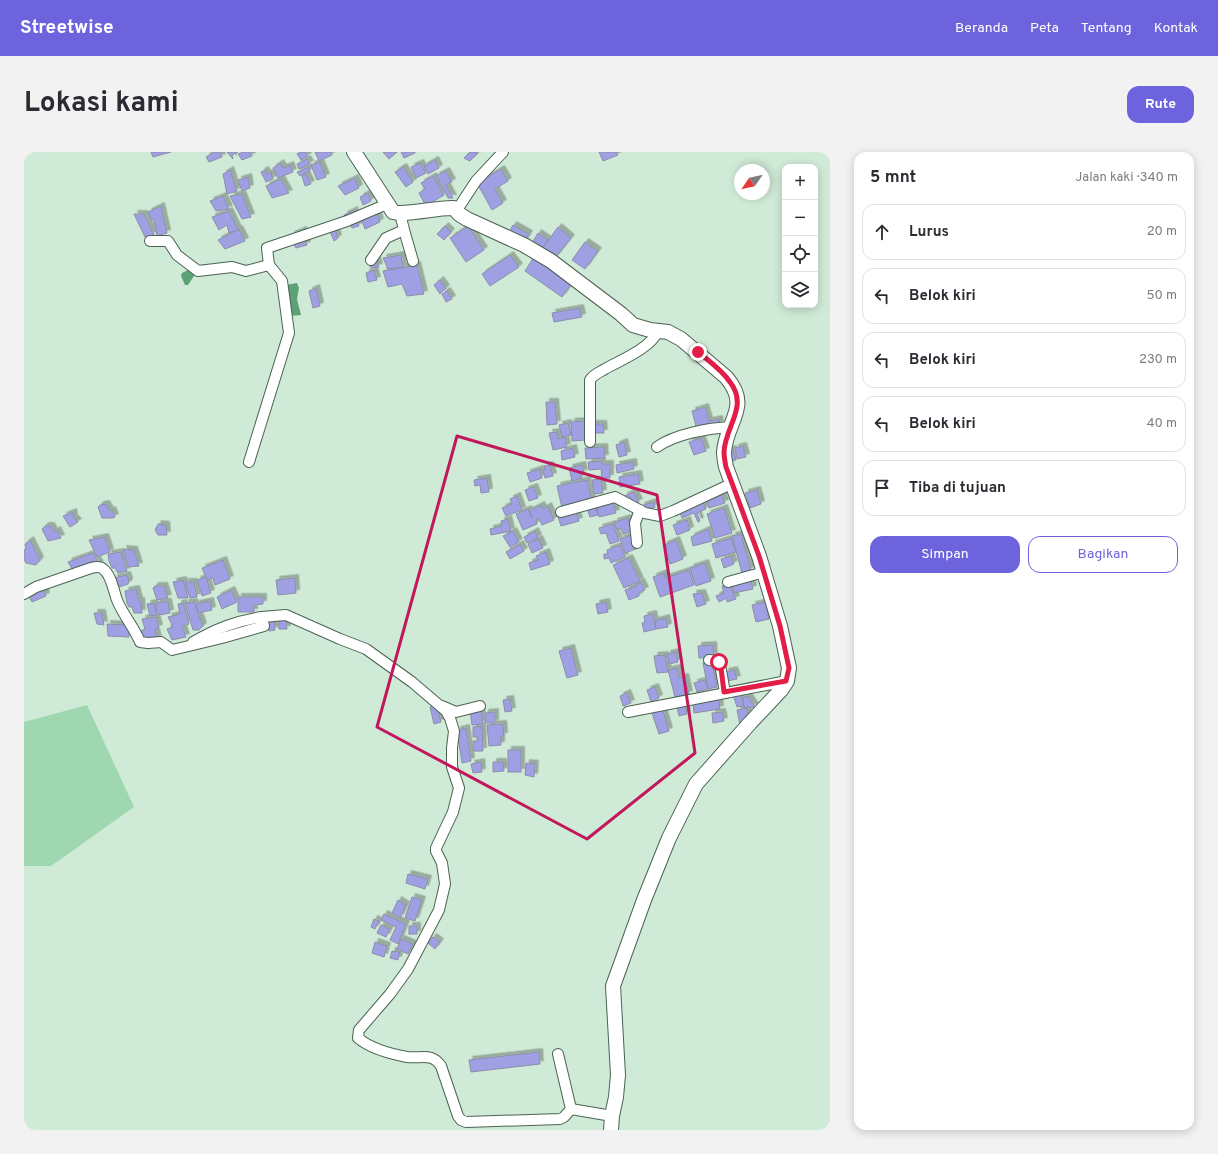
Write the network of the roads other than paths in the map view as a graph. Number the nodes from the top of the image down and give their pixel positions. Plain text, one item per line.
1 (354, 152) edge
2 (503, 152) edge
3 (387, 204) junction
4 (457, 210) junction
5 (400, 213) junction
6 (404, 230) junction
7 (150, 241) dead end
8 (371, 260) dead end
9 (413, 260) dead end
10 (269, 265) junction
11 (658, 331) junction
12 (731, 428) junction
13 (590, 442) dead end
14 (657, 447) dead end
15 (249, 462) dead end
16 (731, 484) junction
17 (640, 510) junction
18 (561, 512) dead end
19 (637, 543) dead end
20 (764, 572) junction
21 (728, 582) dead end
22 (24, 594) edge
23 (709, 660) dead end
24 (786, 681) junction
25 (724, 692) junction
26 (440, 706) junction
27 (480, 706) dead end
28 (628, 712) dead end
29 (558, 1054) dead end
30 (570, 1110) junction
31 (611, 1123) edge

1 - 3 street
2 - 4 street
3 - 5 street
3 - 10 street
4 - 5 street
4 - 11 street
5 - 6 street
6 - 8 street
6 - 9 street
7 - 10 street
10 - 15 street
11 - 12 street
11 - 13 street
12 - 14 street
12 - 16 street
16 - 17 street
16 - 20 street
17 - 18 street
17 - 19 street
20 - 21 street
20 - 24 street
22 - 26 street
23 - 25 street
24 - 25 street
24 - 31 street
25 - 28 street
26 - 27 street
26 - 30 street
29 - 30 street
30 - 31 street

